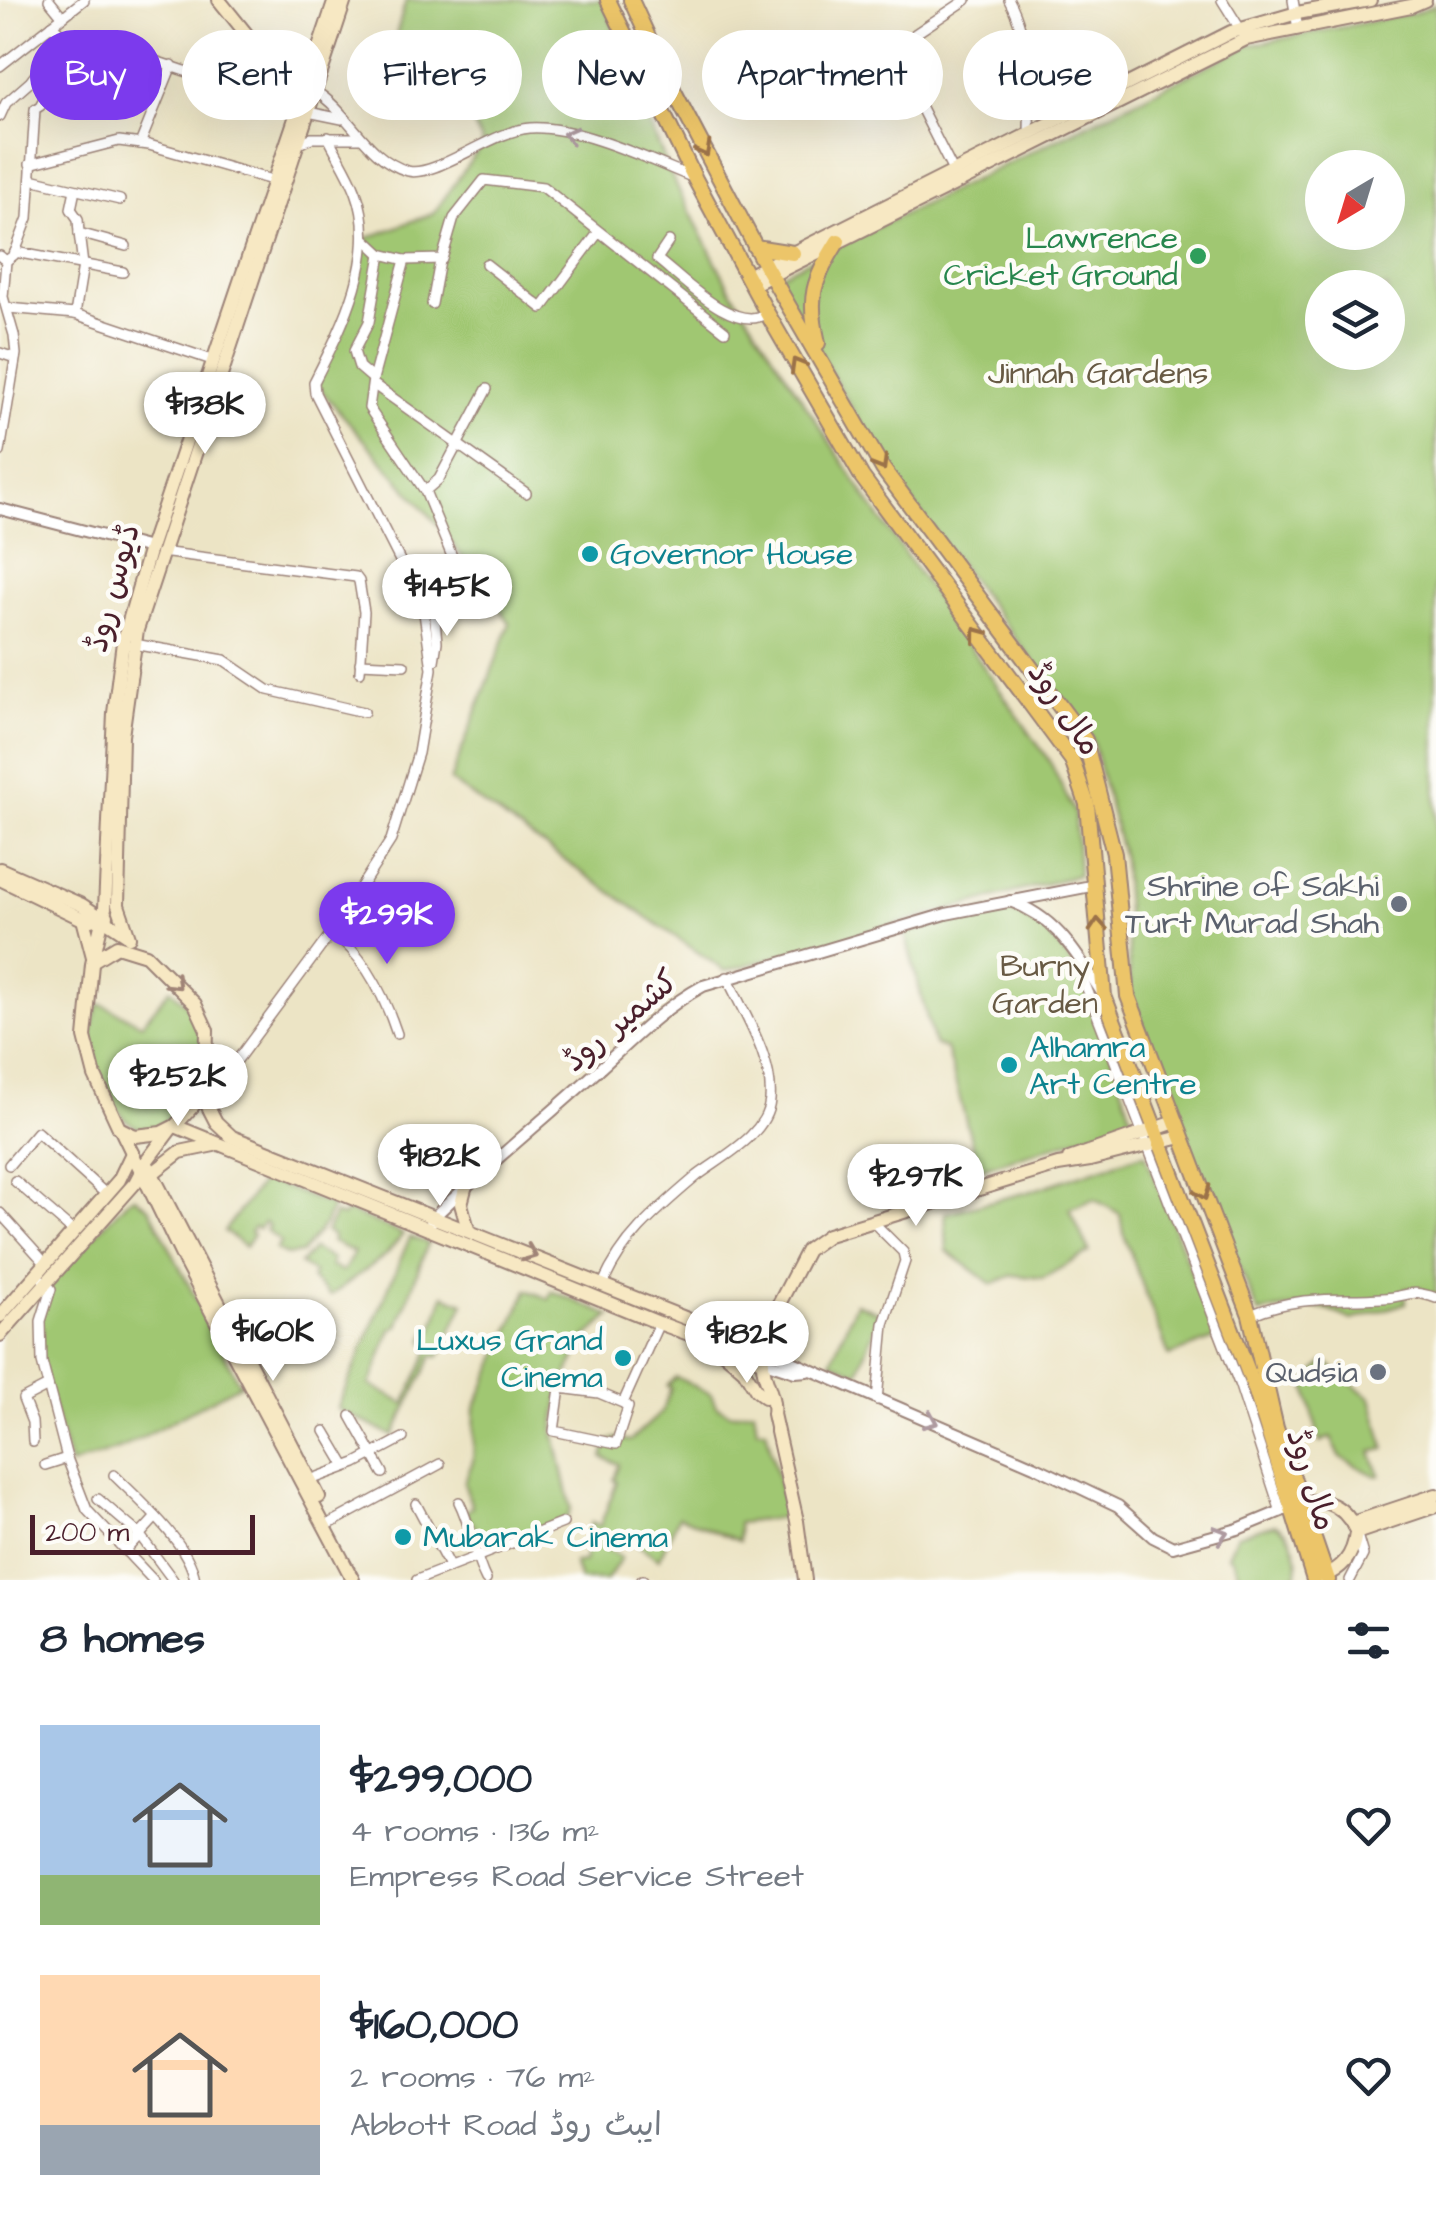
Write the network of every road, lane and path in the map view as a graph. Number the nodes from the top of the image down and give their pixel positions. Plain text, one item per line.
1 (49, 0) edge
2 (84, 0) edge
3 (219, 0) edge
4 (334, 0) edge
5 (346, 0) edge
6 (608, 0) edge
7 (631, 0) edge
8 (966, 0) edge
9 (1009, 0) edge
10 (1222, 0) edge
11 (1370, 0) edge
12 (1424, 0) edge
13 (1295, 7) edge
14 (62, 16) junction
15 (52, 25) junction
16 (1298, 29) junction
17 (56, 30) edge
18 (243, 30) edge
19 (327, 30) edge
20 (922, 30) edge
21 (1243, 34) junction
22 (327, 52) edge
23 (162, 63) edge
24 (0, 66) edge
25 (172, 66) junction
26 (182, 70) edge
27 (30, 82) edge
28 (327, 110) edge
29 (327, 110) edge
30 (1, 111) edge
31 (344, 119) junction
32 (34, 120) edge
33 (300, 120) edge
34 (304, 120) edge
35 (927, 120) edge
36 (1029, 134) junction
37 (328, 137) junction
38 (360, 138) junction
39 (140, 144) junction
40 (297, 144) junction
41 (30, 164) junction
42 (953, 171) junction
43 (695, 178) junction
44 (30, 180) junction
45 (272, 180) junction
46 (75, 190) junction
47 (120, 200) dead end
48 (78, 233) junction
49 (598, 233) junction
50 (365, 239) junction
51 (668, 241) dead end
52 (838, 241) junction
53 (126, 246) dead end
54 (755, 247) junction
55 (15, 252) junction
56 (793, 253) junction
57 (381, 254) junction
58 (3, 259) edge
59 (405, 260) junction
60 (440, 261) junction
61 (486, 264) dead end
62 (84, 266) junction
63 (768, 271) junction
64 (122, 272) dead end
65 (749, 281) junction
66 (4, 304) edge
67 (432, 304) dead end
68 (767, 313) junction
69 (75, 314) junction
70 (725, 331) dead end
71 (0, 353) edge
72 (15, 358) junction
73 (821, 359) junction
74 (212, 360) junction
75 (373, 381) junction
76 (486, 390) dead end
77 (2, 426) edge
78 (457, 445) junction
79 (0, 452) edge
80 (425, 491) junction
81 (526, 493) dead end
82 (0, 509) edge
83 (155, 550) junction
84 (134, 644) junction
85 (404, 664) dead end
86 (432, 669) junction
87 (364, 712) dead end
88 (0, 869) edge
89 (0, 879) edge
90 (1096, 885) junction
91 (1009, 900) junction
92 (118, 905) junction
93 (103, 918) junction
94 (83, 919) junction
95 (332, 932) junction
96 (129, 937) junction
97 (146, 955) junction
98 (94, 960) junction
99 (1087, 971) junction
100 (727, 977) junction
101 (1104, 996) junction
102 (396, 1034) dead end
103 (201, 1088) junction
104 (173, 1127) junction
105 (121, 1130) junction
106 (1178, 1130) junction
107 (1151, 1137) junction
108 (216, 1144) junction
109 (132, 1153) junction
110 (9, 1165) dead end
111 (146, 1176) junction
112 (15, 1181) dead end
113 (466, 1185) junction
114 (107, 1195) junction
115 (124, 1197) junction
116 (157, 1206) junction
117 (0, 1213) edge
118 (872, 1221) junction
119 (431, 1223) junction
120 (468, 1229) junction
121 (74, 1232) junction
122 (43, 1274) junction
123 (603, 1284) junction
124 (597, 1298) junction
125 (1436, 1298) edge
126 (779, 1304) junction
127 (2, 1310) edge
128 (1250, 1315) junction
129 (766, 1317) junction
130 (659, 1323) junction
131 (0, 1335) edge
132 (714, 1336) junction
133 (759, 1354) junction
134 (253, 1380) junction
135 (48, 1386) junction
136 (1261, 1390) junction
137 (765, 1397) junction
138 (878, 1400) junction
139 (623, 1404) junction
140 (772, 1414) junction
141 (351, 1416) dead end
142 (325, 1431) dead end
143 (403, 1438) dead end
144 (32, 1442) dead end
145 (290, 1451) junction
146 (372, 1454) junction
147 (67, 1458) junction
148 (440, 1464) dead end
149 (46, 1465) dead end
150 (345, 1465) junction
151 (114, 1474) dead end
152 (383, 1474) dead end
153 (310, 1480) junction
154 (1436, 1495) edge
155 (98, 1499) dead end
156 (459, 1502) dead end
157 (416, 1504) dead end
158 (1436, 1506) edge
159 (1291, 1507) junction
160 (114, 1512) junction
161 (156, 1517) junction
162 (332, 1523) junction
163 (563, 1523) dead end
164 (102, 1527) junction
165 (1354, 1528) junction
166 (139, 1534) junction
167 (126, 1551) junction
168 (475, 1559) junction
169 (449, 1566) junction
170 (1321, 1579) edge
171 (152, 1580) edge
172 (173, 1580) edge
173 (195, 1580) edge
174 (354, 1580) edge
175 (362, 1580) edge
176 (417, 1580) edge
177 (486, 1580) edge
178 (805, 1580) edge
179 (1350, 1580) edge

1 - 14 street
2 - 14 street
3 - 18 main road
4 - 19 main road, ڈیوس روڈ
5 - 22 main road, ڈیوس روڈ
6 - 43 main road, مال روڈ
7 -> 54 main road, مال روڈ
8 - 20 street
9 - 36 street
10 - 21 street
11 - 13 main road
12 - 16 main road
13 - 16 street
13 - 21 main road
14 - 15 street
15 - 17 street
15 - 24 street
16 - 21 main road
21 - 36 main road
21 - 52 main road
23 - 25 street
25 - 26 street
25 - 39 street
27 - 30 street
28 - 31 street
29 - 31 street
31 - 38 street
32 - 41 street
33 - 45 main road, ڈیوس روڈ
34 - 40 main road, ڈیوس روڈ
35 - 42 street
36 - 42 main road
37 - 38 street
37 - 40 street
37 - 50 street
43 -> 38 street
39 - 41 street
39 - 45 street
40 - 83 main road, ڈیوس روڈ
41 - 44 street
42 - 56 main road
43 - 65 main road, مال روڈ
44 - 46 street
44 - 55 street
45 - 74 main road, ڈیوس روڈ
46 - 47 street
46 - 48 street
48 - 53 street
48 - 62 street
49 - 60 street
49 - 61 street
49 - 70 street
50 - 57 street
50 - 86 street
51 - 68 street
52 - 63 main road
52 - 73 main road
54 - 56 main road
54 - 63 main road, مال روڈ
55 - 58 street
55 - 62 street
56 - 63 main road
57 - 59 street
57 - 75 street
58 - 66 street
59 - 60 street
59 - 75 street
60 - 67 street
62 - 64 street
62 - 69 street
63 - 65 main road
63 - 73 main road, مال روڈ
65 - 68 main road, مال روڈ
66 - 69 street
66 - 72 street
90 -> 68 main road, مال روڈ
69 - 74 street
71 - 72 street
72 - 77 street
73 -> 106 main road, مال روڈ
74 - 83 main road, ڈیوس روڈ
75 - 78 street
75 - 80 street
76 - 78 street
77 - 79 street
78 - 80 street
78 - 81 street
80 - 86 street
82 - 83 street
83 - 84 main road, ڈیوس روڈ
83 - 85 street
83 - 93 main road, ڈیوس روڈ
84 - 87 street
84 - 92 main road, ڈیوس روڈ
86 - 95 street
88 - 93 main road
89 - 94 main road
90 - 91 street, کشمیر روڈ
101 -> 90 main road, مال روڈ
91 - 99 street
91 - 100 street, کشمیر روڈ
92 - 93 main road
92 - 96 main road, ڈیوس روڈ
93 - 94 main road
93 - 96 main road
93 - 98 main road, ڈیوس روڈ
94 - 98 main road
95 - 102 street
95 - 103 street
96 - 97 main road
97 - 98 main road
97 -> 103 main road
98 - 105 main road
99 - 101 street
99 - 107 street
100 - 113 street, کشمیر روڈ
100 - 123 street
101 - 107 main road, مال روڈ
103 - 104 main road
103 - 119 main road
104 - 105 main road
104 - 108 main road
104 - 111 main road
105 - 109 main road
106 - 107 main road
106 -> 128 main road, مال روڈ
107 - 118 main road
107 - 136 main road, مال روڈ
107 - 159 street
108 - 111 main road
108 - 119 main road
109 - 111 main road
109 - 114 main road
110 - 114 street
111 - 115 main road
111 - 116 main road
111 - 134 main road
112 - 121 street
113 - 119 street, کشمیر روڈ
113 - 120 main road
114 - 121 main road
115 - 116 main road
115 - 122 main road
116 - 134 main road
117 - 122 street
118 - 126 main road
118 - 138 street
119 - 120 main road
119 - 124 main road
120 -> 123 main road
121 - 122 main road
122 - 127 main road
122 - 131 main road
122 - 135 street
123 - 124 street
123 - 132 main road
124 - 130 main road
125 - 128 street
126 - 129 main road
126 - 133 main road
128 - 136 main road, مال روڈ
129 - 132 main road
129 - 133 main road
130 - 132 main road
130 - 139 street
132 - 133 main road
132 - 137 main road
133 - 137 main road
133 - 138 street
133 - 140 main road
134 - 145 main road
135 - 144 street
135 - 147 street
136 - 159 main road, مال روڈ
137 - 140 main road
138 -> 159 street
139 - 139 street
140 - 178 main road
141 - 146 street
142 - 150 street
143 - 146 street
145 - 153 main road
145 - 174 main road
146 - 150 street
146 - 152 street
147 - 149 street
147 - 164 street
148 - 162 street
150 - 153 street
151 - 161 street
153 - 162 main road
154 - 165 main road
155 - 160 street
156 - 168 street
157 - 169 street
158 - 165 main road
159 - 165 main road
159 - 170 main road, مال روڈ
160 - 164 street
160 - 166 street
161 - 166 street
161 - 173 street
162 - 175 main road
163 - 168 street
164 - 167 street
165 - 170 main road
165 - 179 street
166 - 167 street
166 - 172 street
167 - 171 street
168 - 169 street
168 - 177 street
169 - 176 street

